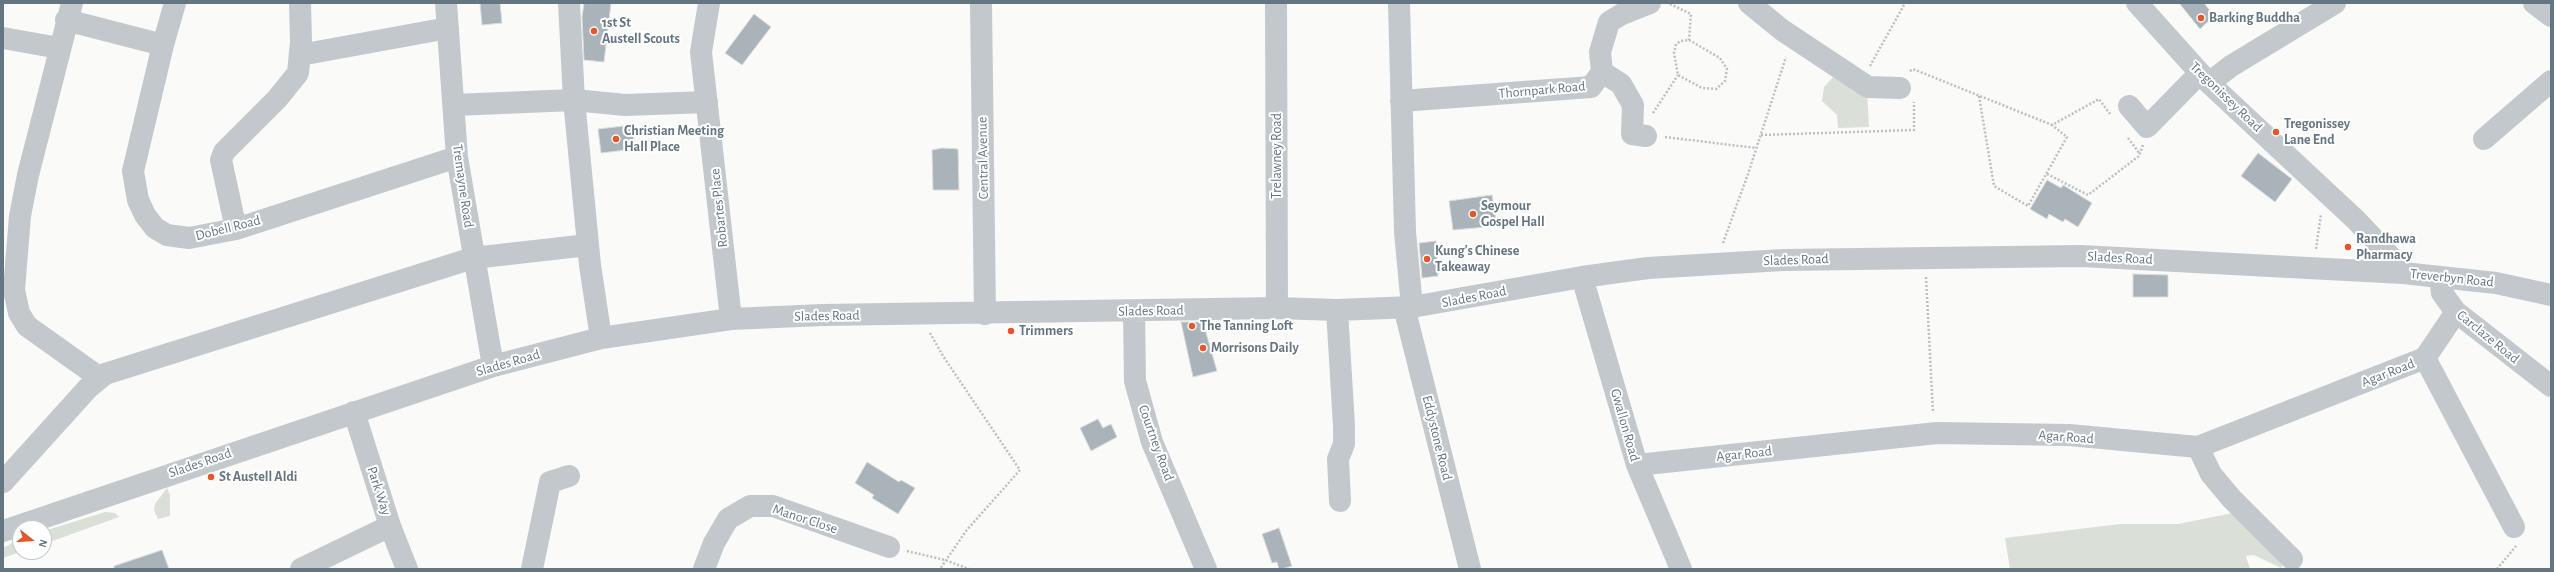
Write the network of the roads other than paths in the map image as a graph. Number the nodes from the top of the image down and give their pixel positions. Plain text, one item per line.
1 (175, 3) edge
2 (300, 3) edge
3 (446, 3) edge
4 (569, 3) edge
5 (709, 3) edge
6 (982, 3) edge
7 (1276, 3) edge
8 (1400, 3) edge
9 (1749, 3) edge
10 (2136, 3) edge
11 (2335, 3) edge
12 (2534, 3) edge
13 (1640, 5) edge
14 (69, 12) edge
15 (2551, 16) edge
16 (448, 28) junction
17 (3, 38) edge
18 (163, 45) junction
19 (59, 48) junction
20 (300, 56) junction
21 (1602, 72) junction
22 (2205, 78) junction
23 (2551, 81) edge
24 (1909, 88) road end
25 (574, 100) junction
26 (1401, 101) junction
27 (707, 102) junction
28 (454, 105) junction
29 (2121, 112) road end
30 (1646, 136) road end
31 (2484, 139) dead end
32 (457, 157) junction
33 (236, 229) junction
34 (588, 245) junction
35 (473, 258) junction
36 (2352, 270) joint
37 (2403, 273) junction
38 (1582, 276) junction
39 (2440, 278) junction
40 (2551, 295) edge
41 (1408, 307) junction
42 (1277, 308) junction
43 (1337, 310) junction
44 (1134, 311) junction
45 (2456, 312) junction
46 (985, 314) junction
47 (731, 319) junction
48 (601, 338) junction
49 (2425, 358) junction
50 (493, 366) junction
51 (100, 378) junction
52 (2551, 386) edge
53 (354, 412) junction
54 (2198, 447) junction
55 (1637, 465) junction
56 (569, 476) dead end
57 (3, 482) edge
58 (1340, 501) dead end
59 (390, 526) junction
60 (2514, 527) dead end
61 (3, 531) edge
62 (889, 547) road end
63 (2292, 559) dead end
64 (301, 569) edge
65 (407, 569) edge
66 (532, 569) edge
67 (704, 569) edge
68 (1206, 569) edge
69 (1470, 569) edge
70 (1682, 569) edge

1 - 18 street, Dobell Road
2 - 20 street
3 - 16 street, Tremayne Road
4 - 25 street
5 - 27 street, Robartes Place
6 - 46 street, Central Avenue
7 - 42 street, Trelawney Road
8 - 26 street, Eddystone Road
9 - 24 street
10 - 22 street, Tregonissey Road
11 - 22 street
12 - 15 street
13 - 21 street, Thornpark Road
14 - 18 street
14 - 19 street
16 - 20 street
16 - 28 street, Tremayne Road
17 - 19 street
18 - 33 street, Dobell Road
19 - 51 street
20 - 33 street
21 - 26 street, Thornpark Road
21 - 30 street
22 - 29 street
22 - 37 street, Tregonissey Road
23 - 31 street
25 - 27 street
25 - 28 street
25 - 34 street
26 - 41 street, Eddystone Road
27 - 47 street, Robartes Place
28 - 32 street, Tremayne Road
32 - 33 street, Dobell Road
32 - 35 street, Tremayne Road
34 - 35 street
34 - 48 street
35 - 50 street, Tremayne Road
35 - 51 street
36 - 37 street, Treverbyn Road
36 - 38 street, Slades Road
37 - 39 street, Treverbyn Road
38 - 41 street, Slades Road
38 - 55 street, Gwallon Road
39 - 40 street, Treverbyn Road
39 - 45 street, Carclaze Road
41 - 43 street, Slades Road
41 - 69 street, Eddystone Road
42 - 43 street, Slades Road
42 - 44 street, Slades Road
43 - 58 street
44 - 46 street, Slades Road
44 - 68 street, Courtney Road
45 - 49 street, Agar Road
45 - 52 street, Carclaze Road
46 - 47 street, Slades Road
47 - 48 street, Slades Road
48 - 50 street, Slades Road
49 - 54 street, Agar Road
49 - 60 street
50 - 53 street, Slades Road
51 - 57 street
53 - 59 street, Park Way
53 - 61 street, Slades Road
54 - 55 street, Agar Road
54 - 63 street
55 - 70 street, Gwallon Road
56 - 66 street
59 - 64 street
59 - 65 street, Park Way
62 - 67 street, Manor Close

